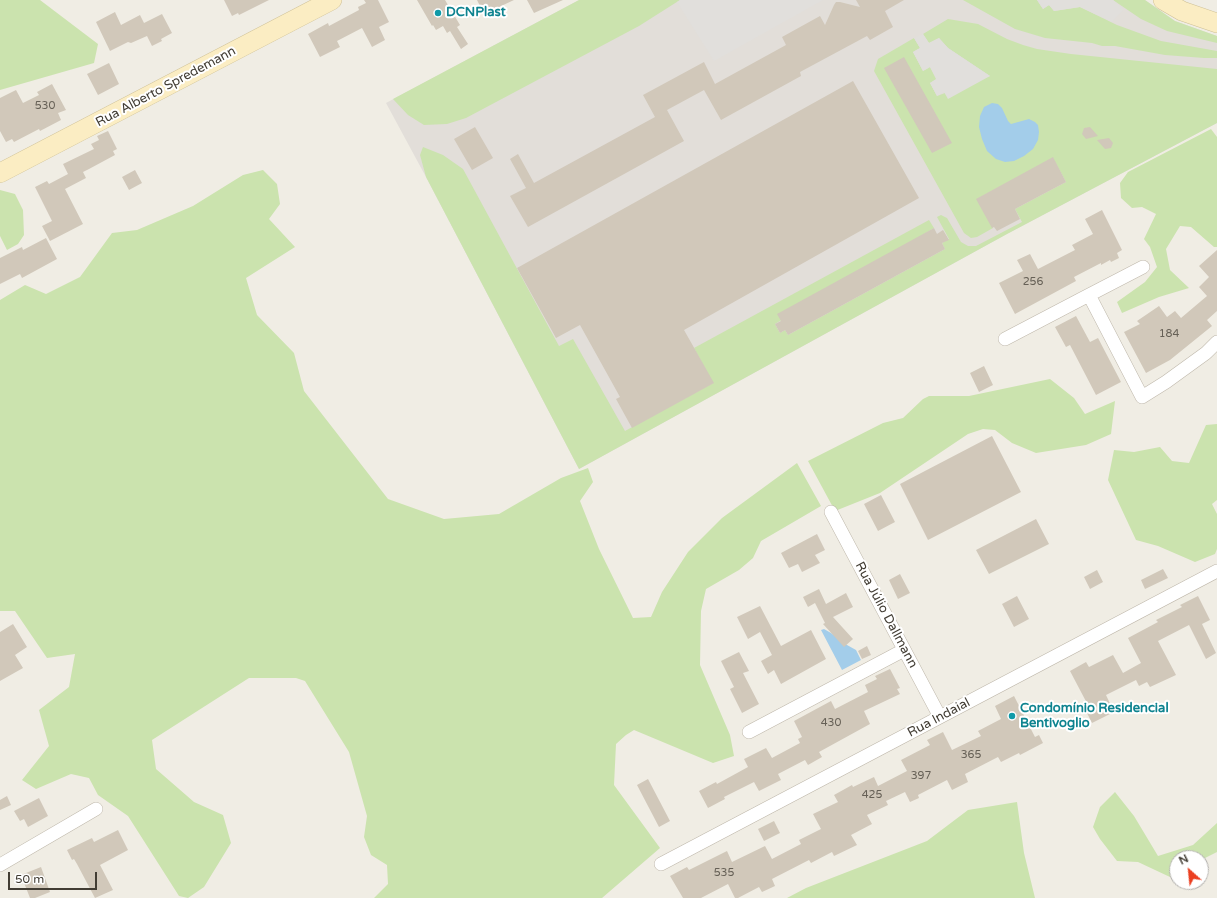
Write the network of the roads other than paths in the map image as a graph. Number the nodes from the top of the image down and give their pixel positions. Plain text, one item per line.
1 (332, 0) edge
2 (1164, 0) edge
3 (1217, 23) edge
4 (0, 173) edge
5 (1143, 268) dead end
6 (1089, 295) junction
7 (1005, 339) dead end
8 (1217, 342) edge
9 (831, 512) dead end
10 (1217, 571) edge
11 (904, 650) junction
12 (940, 717) junction
13 (749, 732) dead end
14 (96, 809) dead end
15 (661, 864) dead end
16 (0, 865) edge

1 - 4 street, Rua Alberto Spredemann
2 - 3 street
5 - 6 street
6 - 7 street
6 - 8 street
9 - 11 street, Rua Júlio Dallmann
10 - 12 street, Rua Indaial
11 - 12 street, Rua Júlio Dallmann
11 - 13 street
12 - 15 street, Rua Indaial
14 - 16 street

